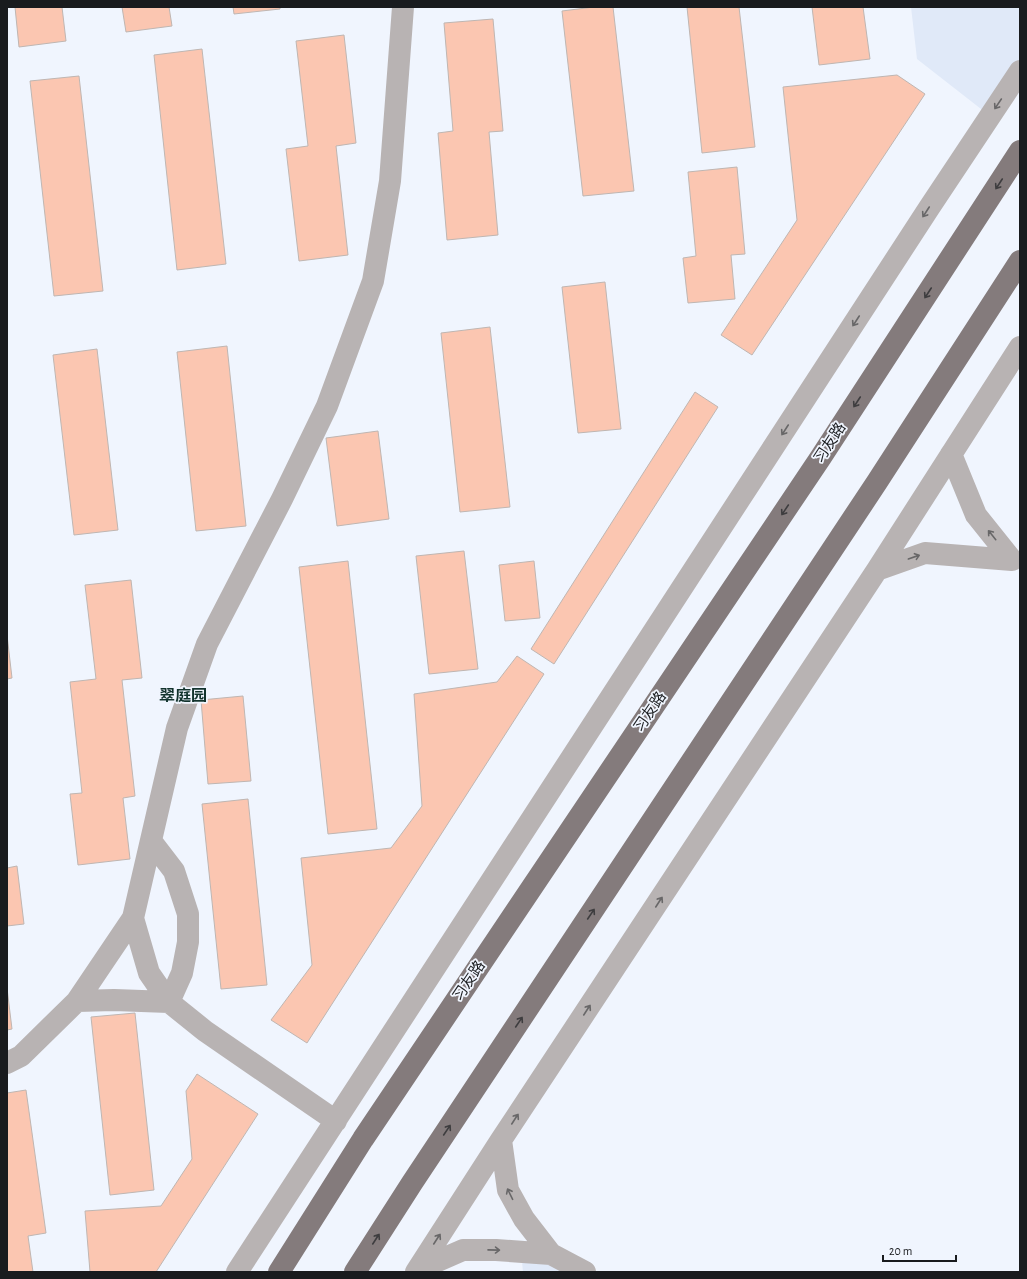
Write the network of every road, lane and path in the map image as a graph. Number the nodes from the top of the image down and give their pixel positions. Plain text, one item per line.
1 (403, 7) edge
2 (1020, 71) edge
3 (1020, 151) edge
4 (1020, 261) edge
5 (1020, 347) edge
6 (951, 454) junction
7 (1016, 562) edge
8 (877, 570) junction
9 (151, 841) junction
10 (133, 918) junction
11 (77, 1001) junction
12 (169, 1002) junction
13 (7, 1064) edge
14 (336, 1121) junction
15 (501, 1140) junction
16 (551, 1254) junction
17 (416, 1271) edge
18 (237, 1272) edge
19 (279, 1272) edge
20 (355, 1272) edge
21 (585, 1272) edge

1 - 9 street
2 -> 14 street
3 -> 19 main road, 习友路
20 -> 4 main road
5 - 6 street
7 -> 6 street
6 - 8 street
8 -> 7 street
15 -> 8 street
9 - 10 street
9 - 12 street
10 - 11 street
10 - 12 street
11 - 12 street
11 - 13 street
12 - 14 street
14 - 18 street
16 -> 15 street
17 -> 15 street
17 -> 16 street
16 - 21 street

